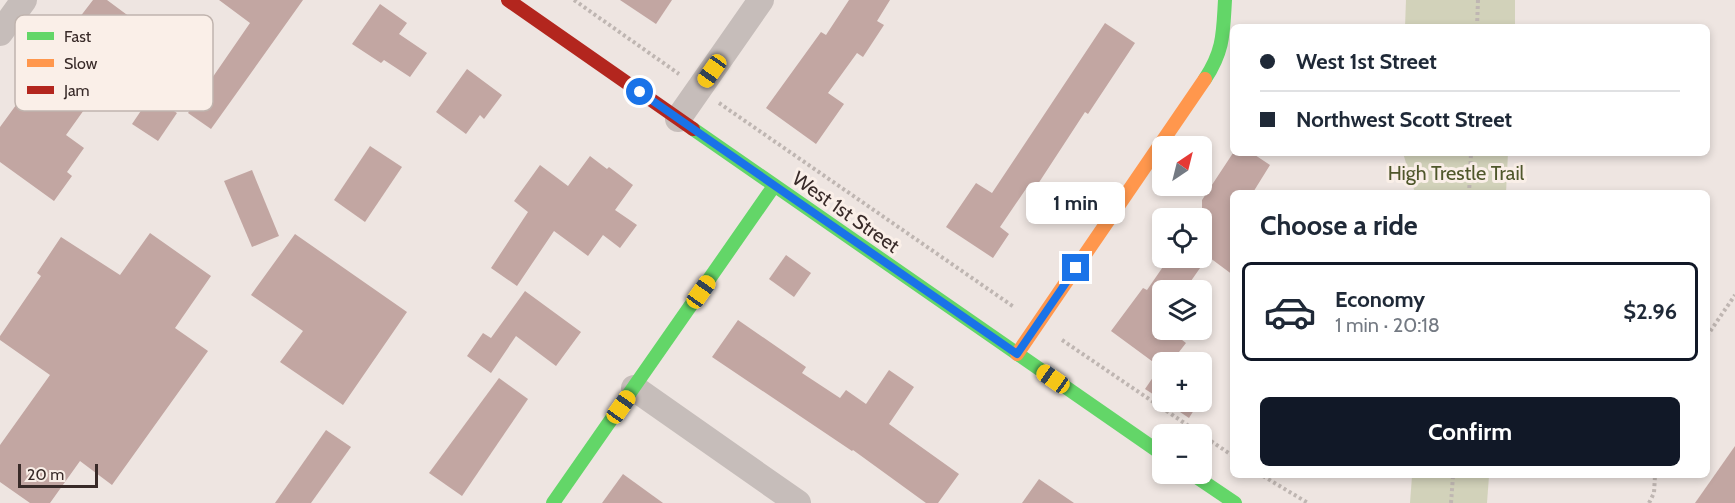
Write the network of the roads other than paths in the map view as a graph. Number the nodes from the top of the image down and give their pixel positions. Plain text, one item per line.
1 (24, 0) edge
2 (508, 0) edge
3 (761, 0) edge
4 (1225, 0) edge
5 (0, 33) edge
6 (678, 119) junction
7 (774, 186) junction
8 (1017, 354) junction
9 (634, 388) junction
10 (1152, 447) edge
11 (1206, 484) edge
12 (1232, 502) edge
13 (552, 503) edge
14 (798, 503) edge

1 - 5 street
2 - 6 main road, West 1st Street
3 - 6 street
4 - 8 main road
6 - 7 main road, West 1st Street
7 - 8 main road, West 1st Street
7 - 9 main road
8 - 10 main road, West 1st Street
9 - 13 main road
9 - 14 street
11 - 12 main road

